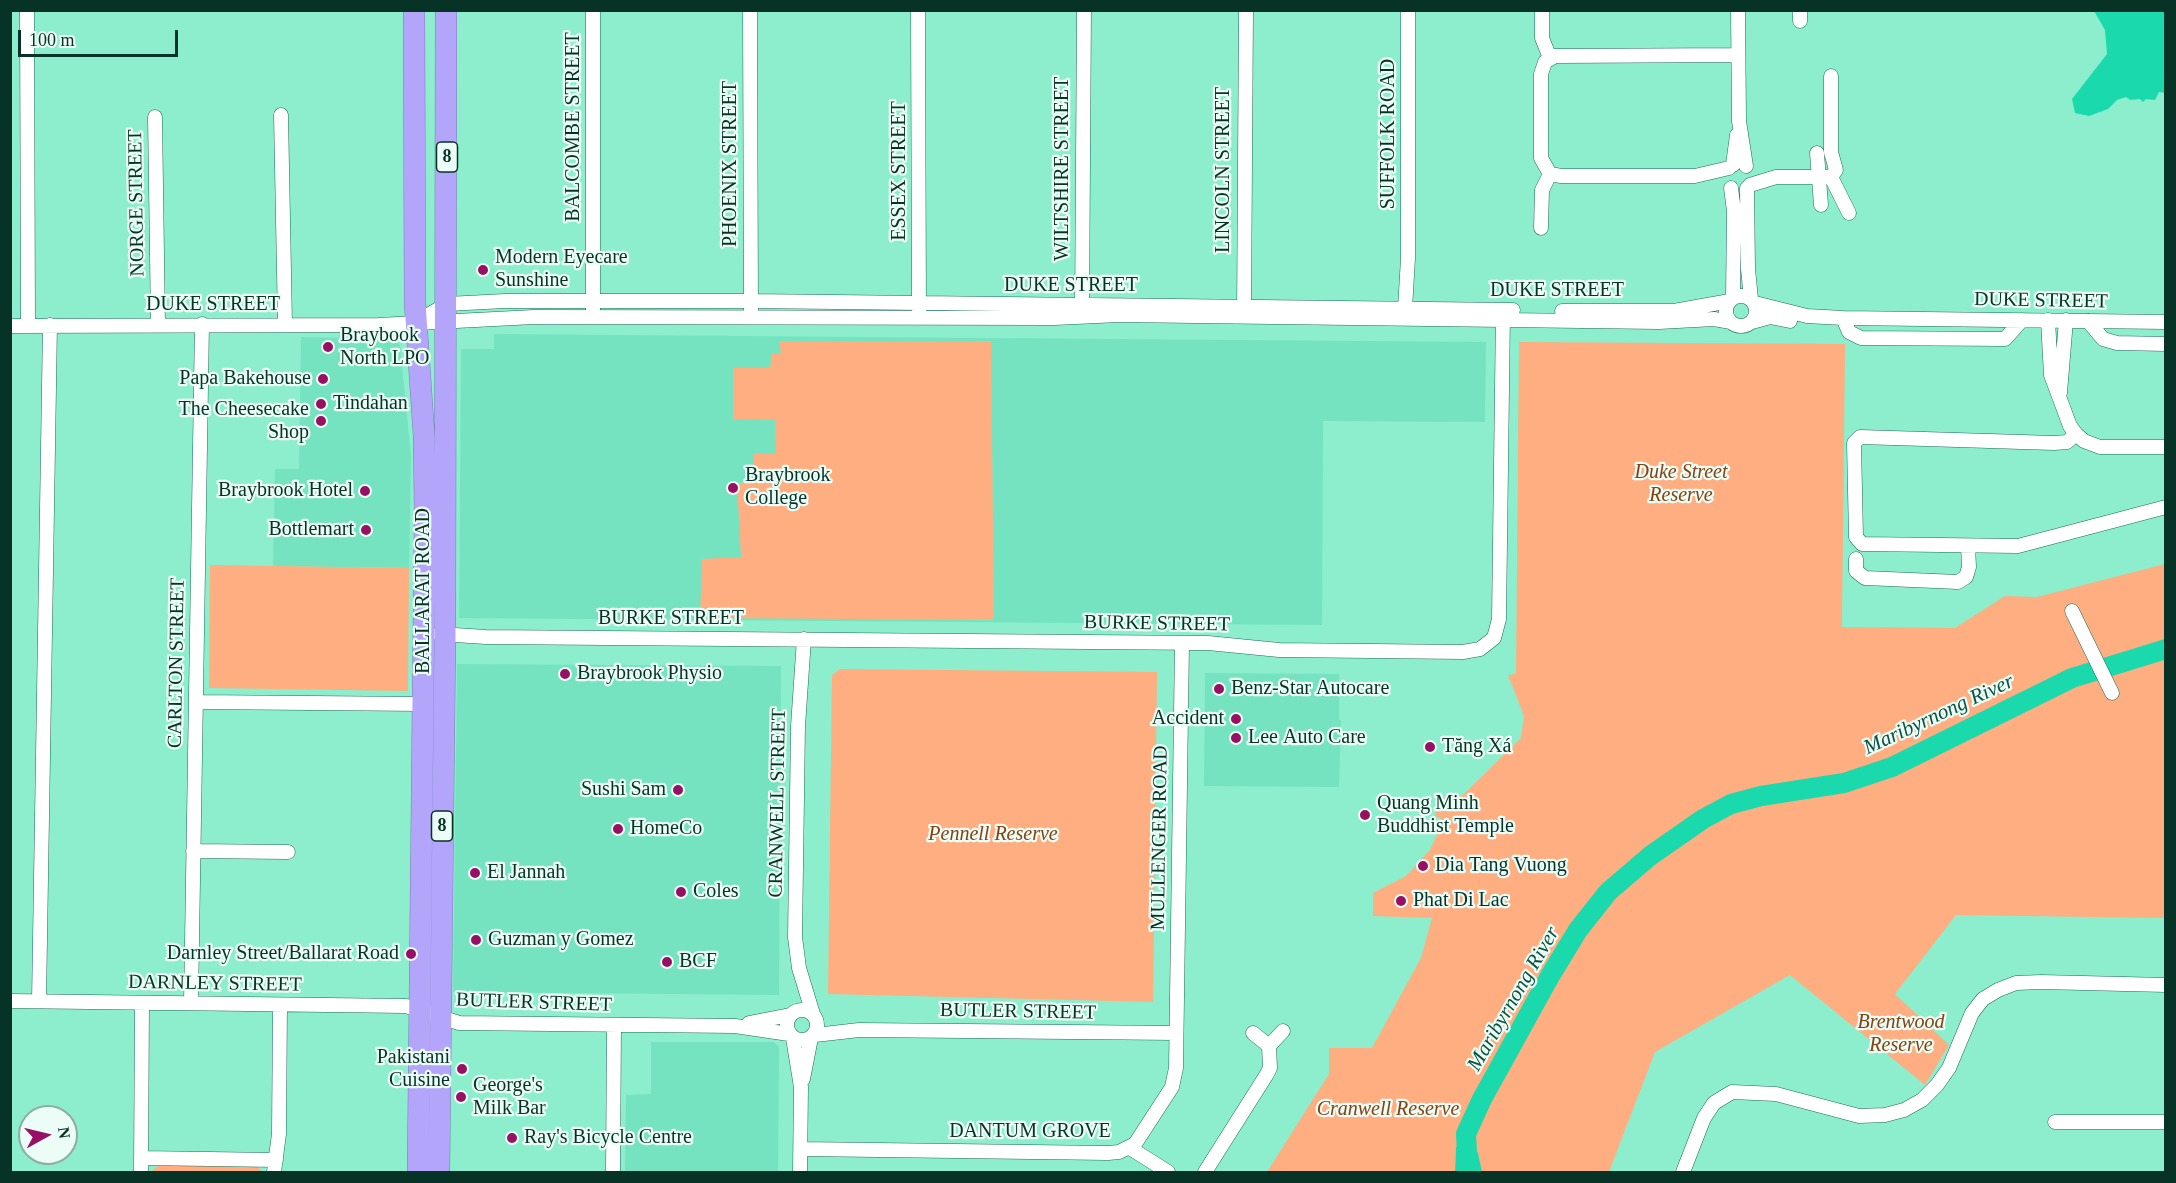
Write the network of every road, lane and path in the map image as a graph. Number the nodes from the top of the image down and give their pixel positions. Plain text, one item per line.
1 (27, 10) edge
2 (414, 10) edge
3 (446, 10) edge
4 (593, 10) edge
5 (750, 10) edge
6 (1408, 10) edge
7 (1542, 10) edge
8 (1738, 10) edge
9 (1083, 14) edge
10 (920, 15) edge
11 (1244, 15) edge
12 (1738, 55) junction
13 (1550, 58) junction
14 (1831, 76) dead end
15 (281, 115) dead end
16 (155, 117) dead end
17 (1817, 153) dead end
18 (1740, 167) junction
19 (1550, 174) junction
20 (1695, 176) junction
21 (1776, 177) junction
22 (1824, 177) junction
23 (1749, 186) junction
24 (1730, 187) junction
25 (1821, 205) dead end
26 (1849, 213) dead end
27 (1541, 228) dead end
28 (1731, 299) junction
29 (750, 301) junction
30 (1753, 301) junction
31 (594, 302) junction
32 (920, 311) junction
33 (1082, 311) junction
34 (1244, 312) junction
35 (1408, 312) junction
36 (447, 314) junction
37 (1503, 315) junction
38 (593, 316) junction
39 (751, 317) junction
40 (1843, 318) junction
41 (2022, 320) junction
42 (2048, 320) junction
43 (2066, 320) junction
44 (2088, 321) junction
45 (416, 322) junction
46 (1731, 322) junction
47 (1752, 322) junction
48 (2166, 322) edge
49 (158, 324) junction
50 (202, 324) junction
51 (285, 324) junction
52 (28, 325) junction
53 (50, 325) junction
54 (10, 326) edge
55 (2166, 344) edge
56 (2060, 396) junction
57 (2076, 434) junction
58 (2166, 447) edge
59 (2166, 507) edge
60 (1968, 546) junction
61 (1856, 559) dead end
62 (2072, 611) dead end
63 (435, 634) junction
64 (486, 637) junction
65 (804, 639) junction
66 (1182, 643) junction
67 (445, 656) junction
68 (2112, 693) dead end
69 (196, 702) junction
70 (423, 704) junction
71 (193, 851) junction
72 (288, 852) dead end
73 (799, 968) junction
74 (2166, 985) edge
75 (10, 1001) edge
76 (39, 1001) junction
77 (142, 1003) junction
78 (191, 1004) junction
79 (280, 1005) junction
80 (419, 1011) junction
81 (792, 1014) junction
82 (814, 1016) junction
83 (440, 1019) junction
84 (614, 1025) junction
85 (735, 1026) junction
86 (859, 1030) junction
87 (1283, 1031) dead end
88 (1252, 1033) dead end
89 (1176, 1034) junction
90 (791, 1036) junction
91 (813, 1037) junction
92 (1269, 1046) junction
93 (801, 1086) junction
94 (2055, 1122) dead end
95 (2166, 1122) edge
96 (1130, 1148) junction
97 (801, 1149) junction
98 (141, 1158) junction
99 (275, 1166) edge
100 (141, 1173) edge
101 (418, 1173) edge
102 (439, 1173) edge
103 (613, 1173) edge
104 (801, 1173) edge
105 (1168, 1173) edge
106 (1205, 1173) edge
107 (1683, 1173) edge

1 - 52 street
2 - 45 highway, BALLARAT ROAD / 8
3 - 36 highway, BALLARAT ROAD / 8
4 - 31 street, BALCOMBE STREET
5 - 29 street, PHOENIX STREET
6 - 35 street, SUFFOLK ROAD
7 - 13 street
8 - 12 street
9 - 33 street, WILTSHIRE STREET
10 - 32 street, ESSEX STREET
11 - 34 street, LINCOLN STREET
12 - 13 street
12 - 18 street
13 - 19 street
14 - 22 street
15 - 51 street
16 - 49 street, NORGE STREET
17 - 22 street
18 - 20 street
18 - 21 street
18 - 23 street
18 - 24 street
19 - 20 street
19 - 27 street
20 - 24 street
21 - 22 street
21 - 23 street
22 - 25 street
22 - 26 street
23 - 24 street
23 - 30 street
24 - 28 street
28 - 30 street
28 - 37 street, DUKE STREET
28 - 46 street
29 - 31 street, DUKE STREET
29 - 32 street, DUKE STREET
29 - 39 street, PHOENIX STREET
30 - 40 street, DUKE STREET
30 - 47 street
31 - 36 street, DUKE STREET
31 - 38 street, BALCOMBE STREET
32 - 33 street, DUKE STREET
32 - 39 street, DUKE STREET
33 - 34 street, DUKE STREET
34 - 35 street, DUKE STREET
35 - 37 street, DUKE STREET
36 - 38 street, DUKE STREET
36 - 45 street, DUKE STREET
36 - 45 street, DUKE STREET
36 - 63 highway, BALLARAT ROAD / 8
37 - 46 street, DUKE STREET
37 - 66 street, BURKE STREET
38 - 39 street, DUKE STREET
40 - 41 street, DUKE STREET
40 - 41 street
40 - 47 street, DUKE STREET
41 - 42 street, DUKE STREET
42 - 43 street, DUKE STREET
42 - 56 street
43 - 44 street, DUKE STREET
43 - 56 street
44 - 48 street, DUKE STREET
44 - 55 street
45 - 51 street, DUKE STREET
45 - 63 highway, BALLARAT ROAD / 8
46 - 47 street
49 - 50 street, DUKE STREET
49 - 53 street, DUKE STREET
50 - 51 street, DUKE STREET
50 - 69 street, CARLTON STREET
52 - 53 street, DUKE STREET
52 - 54 street, DUKE STREET
53 - 76 street
56 - 57 street
57 - 58 street
57 - 60 street
59 - 60 street
60 - 61 street
62 - 68 street
63 - 64 street, BURKE STREET
63 - 67 highway, BALLARAT ROAD / 8
63 - 70 highway, BALLARAT ROAD / 8
64 - 65 street, BURKE STREET
64 - 67 street, BURKE STREET
65 - 66 street, BURKE STREET
65 - 73 street, CRANWELL STREET
66 - 89 street, MULLENGER ROAD
67 - 83 highway, BALLARAT ROAD / 8
69 - 70 street
69 - 71 street, CARLTON STREET
70 - 80 highway, BALLARAT ROAD / 8
71 - 72 street
71 - 78 street, CARLTON STREET
73 - 81 street, CRANWELL STREET
73 - 82 street, CRANWELL STREET
74 - 107 street
75 - 76 street, DARNLEY STREET
76 - 77 street, DARNLEY STREET
77 - 78 street, DARNLEY STREET
77 - 98 street
78 - 79 street, DARNLEY STREET
79 - 80 street, DARNLEY STREET
79 - 99 street
80 - 83 street, DARNLEY STREET
80 - 101 highway, BALLARAT ROAD / 8
81 - 82 street
81 - 85 street, BUTLER STREET
81 - 90 street
82 - 86 street, BUTLER STREET
82 - 91 street
83 - 84 street, BUTLER STREET
83 - 102 highway, BALLARAT ROAD / 8
84 - 85 street, BUTLER STREET
84 - 103 street
85 - 90 street, BUTLER STREET
86 - 89 street, BUTLER STREET
86 - 91 street, BUTLER STREET
87 - 92 street
88 - 92 street
89 - 96 street, DANTUM GROVE
90 - 91 street
90 - 93 street
91 - 93 street
92 - 106 street
93 - 97 street
94 - 95 street
96 - 97 street, DANTUM GROVE
96 - 105 street
97 - 104 street
98 - 99 street
98 - 100 street

